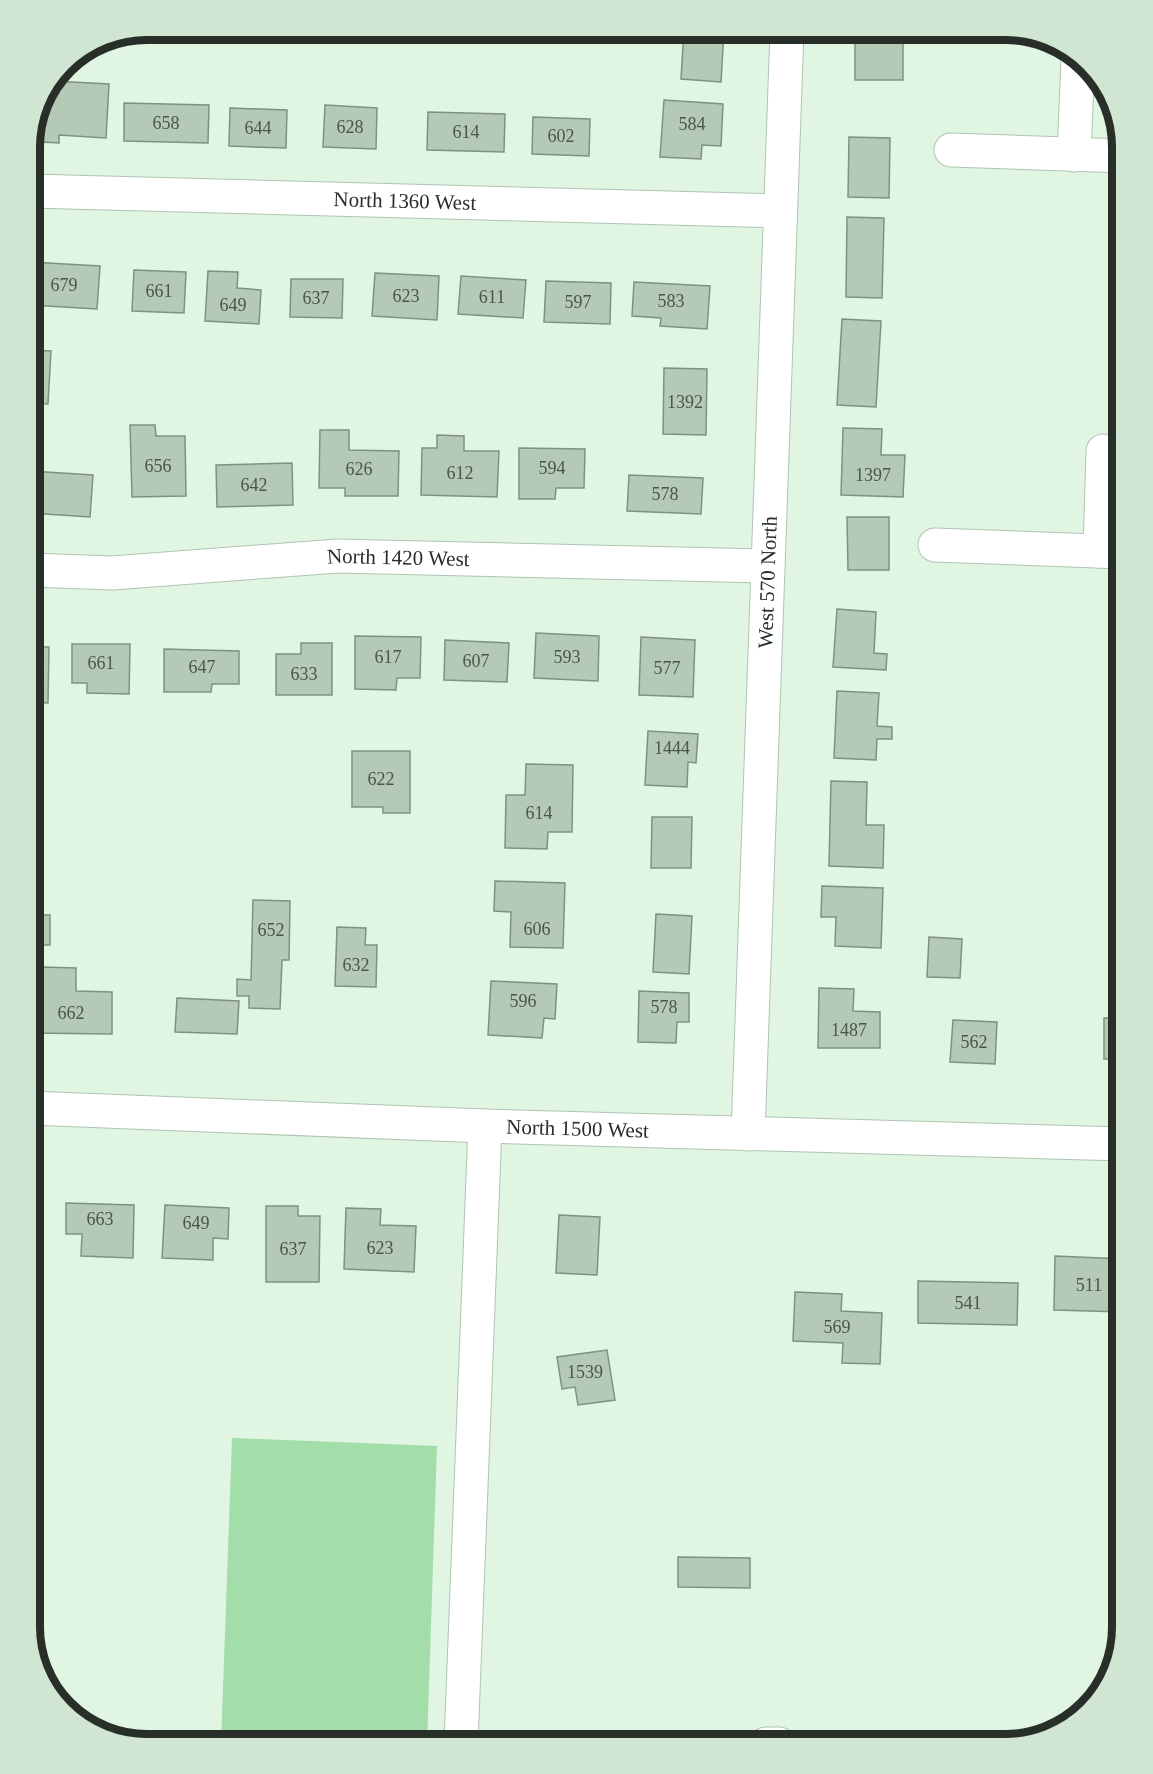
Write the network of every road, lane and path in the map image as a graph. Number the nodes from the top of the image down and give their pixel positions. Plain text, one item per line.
1 (787, 41) edge
2 (1078, 69) edge
3 (951, 150) dead end
4 (1074, 155) junction
5 (1112, 156) edge
6 (41, 191) edge
7 (780, 211) junction
8 (1103, 452) dead end
9 (935, 545) dead end
10 (1111, 552) edge
11 (768, 566) junction
12 (41, 570) edge
13 (40, 1108) edge
14 (485, 1126) junction
15 (748, 1134) junction
16 (1112, 1144) edge
17 (461, 1733) edge

1 - 7 street, West 570 North
2 - 4 street
3 - 4 street
4 - 5 street
6 - 7 street, North 1360 West
7 - 11 street, West 570 North
8 - 10 street
9 - 10 street
11 - 12 street, North 1420 West
11 - 15 street, West 570 North
13 - 14 street, North 1500 West
14 - 15 street, North 1500 West
14 - 17 street
15 - 16 street, North 1500 West

